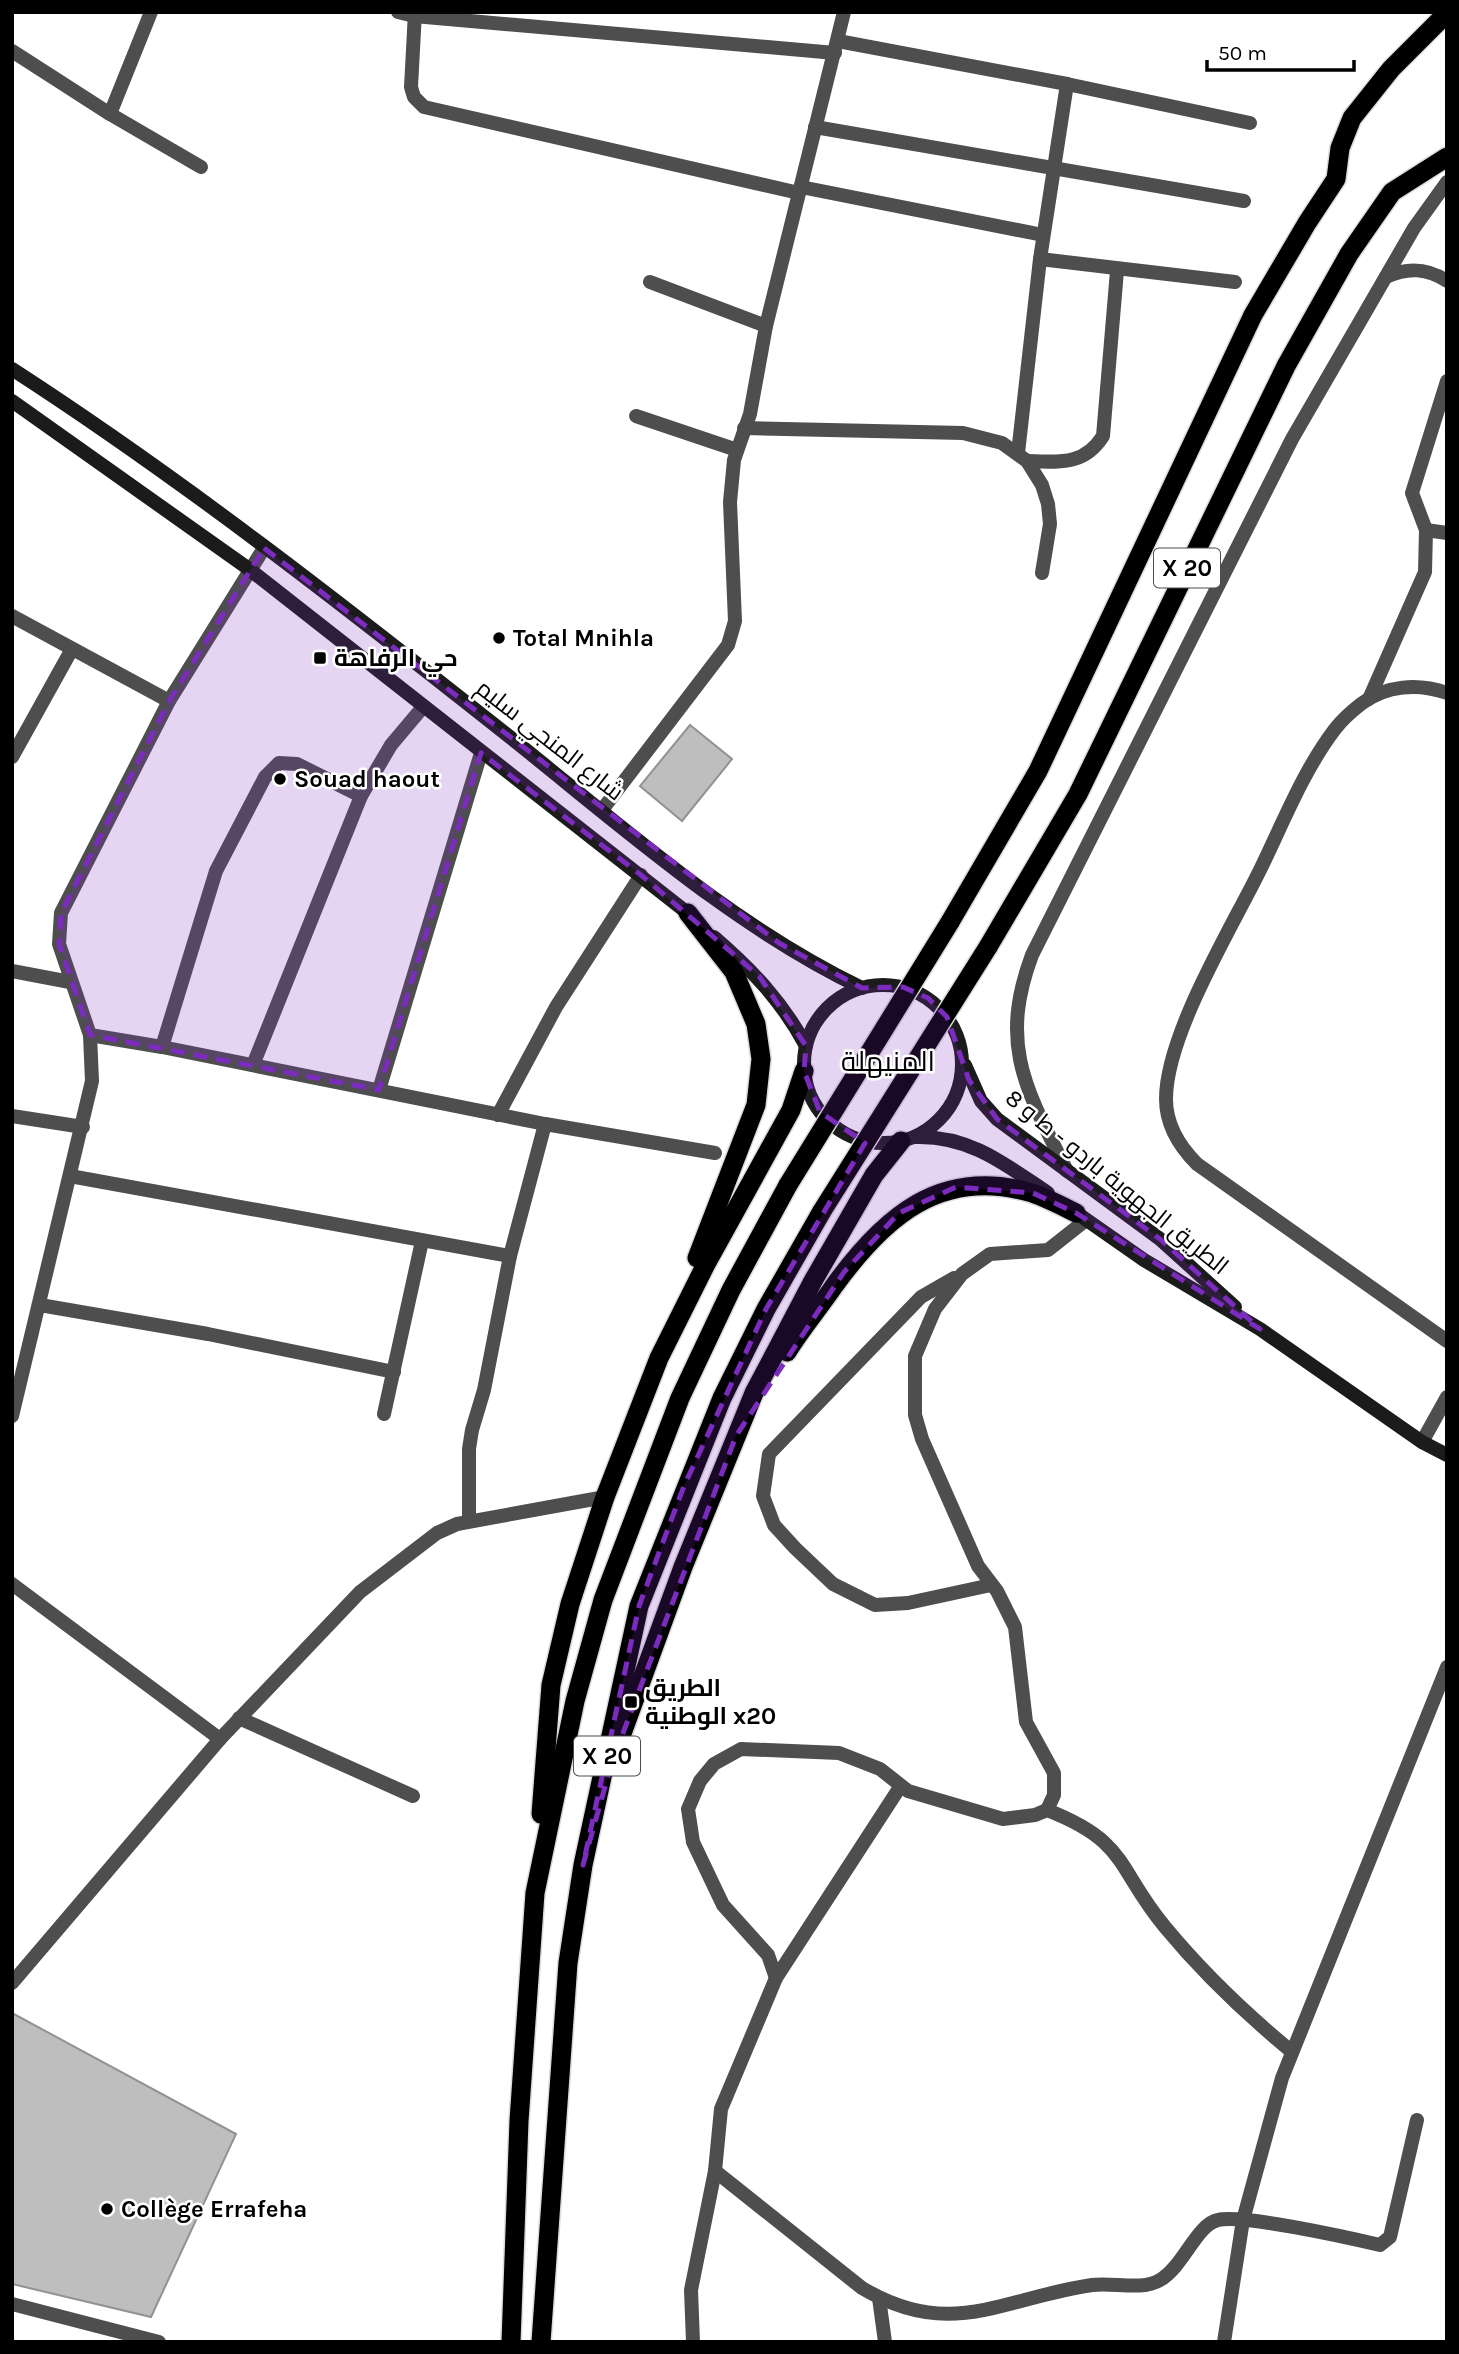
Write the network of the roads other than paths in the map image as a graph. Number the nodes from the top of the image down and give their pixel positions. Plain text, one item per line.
1 (151, 12) edge
2 (398, 12) edge
3 (844, 12) edge
4 (1447, 13) edge
5 (414, 14) edge
6 (837, 47) junction
7 (12, 51) edge
8 (1067, 84) junction
9 (110, 114) junction
10 (1251, 123) dead end
11 (815, 127) junction
12 (1447, 157) edge
13 (1053, 166) junction
14 (201, 167) dead end
15 (1447, 182) edge
16 (800, 190) junction
17 (1244, 201) dead end
18 (1043, 235) junction
19 (1040, 259) junction
20 (1117, 271) junction
21 (1386, 277) junction
22 (1447, 281) edge
23 (650, 282) dead end
24 (1235, 282) dead end
25 (766, 326) junction
26 (12, 369) edge
27 (1447, 381) edge
28 (12, 401) edge
29 (636, 416) dead end
30 (744, 428) junction
31 (737, 450) junction
32 (1023, 457) junction
33 (1426, 530) junction
34 (1447, 533) edge
35 (264, 548) junction
36 (249, 569) junction
37 (1042, 573) dead end
38 (12, 616) edge
39 (72, 649) junction
40 (1447, 693) edge
41 (1369, 699) junction
42 (169, 701) junction
43 (423, 707) junction
44 (481, 753) junction
45 (12, 757) edge
46 (361, 796) junction
47 (602, 810) junction
48 (641, 876) junction
49 (688, 913) junction
50 (12, 971) edge
51 (70, 982) junction
52 (862, 988) junction
53 (90, 1035) junction
54 (806, 1046) junction
55 (162, 1047) junction
56 (962, 1057) junction
57 (253, 1065) junction
58 (804, 1070) junction
59 (379, 1090) junction
60 (498, 1115) junction
61 (12, 1116) edge
62 (545, 1124) junction
63 (83, 1127) junction
64 (908, 1139) junction
65 (715, 1153) dead end
66 (1068, 1172) junction
67 (70, 1176) junction
68 (1081, 1216) junction
69 (422, 1241) junction
70 (510, 1256) junction
71 (962, 1274) junction
72 (40, 1305) junction
73 (1260, 1329) junction
74 (1447, 1341) edge
75 (659, 1358) junction
76 (394, 1372) junction
77 (1447, 1397) edge
78 (384, 1414) dead end
79 (12, 1416) edge
80 (736, 1436) junction
81 (1422, 1442) junction
82 (1447, 1455) edge
83 (605, 1496) junction
84 (469, 1520) junction
85 (12, 1584) edge
86 (991, 1585) junction
87 (1447, 1667) edge
88 (239, 1718) junction
89 (220, 1739) junction
90 (900, 1787) junction
91 (413, 1796) dead end
92 (1046, 1810) junction
93 (583, 1865) junction
94 (535, 1893) junction
95 (776, 1979) junction
96 (12, 1983) edge
97 (1291, 2051) junction
98 (1417, 2120) dead end
99 (715, 2171) junction
100 (1243, 2220) junction
101 (879, 2298) junction
102 (12, 2304) edge
103 (513, 2312) junction
104 (159, 2342) edge
105 (497, 2342) edge
106 (512, 2342) edge
107 (541, 2342) edge
108 (693, 2342) edge
109 (885, 2342) edge
110 (1224, 2342) edge

1 - 9 street
2 - 5 street
3 - 6 street
4 - 94 highway, X 20, bridge
5 - 6 street
5 - 16 street
6 - 8 street
6 - 11 street
7 - 9 street
8 - 10 street
8 - 13 street
9 - 14 street
11 - 13 street
11 - 16 street
12 - 93 highway, X 20, bridge
13 - 17 street
13 - 18 street
15 - 21 street, X 20
16 - 18 street
16 - 25 street
18 - 19 street
19 - 20 street
19 - 32 street
20 - 24 street
20 - 32 street
21 - 22 street
21 - 66 street, X 20
23 - 25 street
25 - 30 street
26 - 35 main road, شارع المنجي سليم
27 - 33 street
28 - 36 main road
29 - 31 street
30 - 31 street
30 - 32 street
31 - 47 street
32 - 37 street
33 - 34 street
33 - 41 street
35 - 36 street
35 - 47 main road, شارع المنجي سليم
36 - 42 street
36 - 43 main road
38 - 39 street
39 - 42 street
39 - 45 street
40 - 41 street
41 - 74 street
42 - 51 street
43 - 44 main road
43 - 46 street
44 - 48 main road
44 - 59 street
46 - 55 street
46 - 57 street
47 - 52 main road, شارع المنجي سليم
48 - 49 main road
48 - 60 street
49 - 54 main road
49 - 75 highway
50 - 51 street
51 - 53 street
52 - 54 main road
52 - 56 main road
53 - 55 street
53 - 63 street
54 - 58 main road
55 - 57 street
56 - 64 main road
56 - 66 main road, الطريق الجهوية باردو - ط و 8
57 - 59 street
58 - 64 main road
58 - 75 highway, X 20
59 - 60 street
60 - 62 street
61 - 63 street
62 - 65 street
62 - 70 street
63 - 67 street
64 - 68 main road, الطريق الجهوية باردو - ط و 8
64 - 80 highway, X 20
66 - 73 main road, الطريق الجهوية باردو - ط و 8
67 - 69 street
67 - 72 street
68 - 71 street
68 - 73 main road, الطريق الجهوية باردو - ط و 8
68 - 80 highway
69 - 70 street
69 - 76 street
70 - 84 street
71 - 86 street
71 - 86 street
72 - 76 street
72 - 79 street
73 - 81 main road, الطريق الجهوية باردو - ط و 8
75 - 83 highway, X 20
76 - 78 street
77 - 81 street
80 - 93 highway, X 20
81 - 82 main road, الطريق الجهوية باردو - ط و 8
83 - 84 street
83 - 94 highway, X 20
84 - 88 street
85 - 89 street
86 - 92 street
87 - 97 street
88 - 89 street
88 - 91 street
89 - 96 street
90 - 92 street
90 - 95 street
90 - 95 street
92 - 97 street
93 - 107 highway, X 20
94 - 103 highway, X 20
95 - 99 street
97 - 100 street
98 - 100 street
99 - 101 street
99 - 108 street
100 - 101 street
100 - 110 street
101 - 109 street
102 - 104 street
103 - 105 highway
103 - 106 highway, X 20

